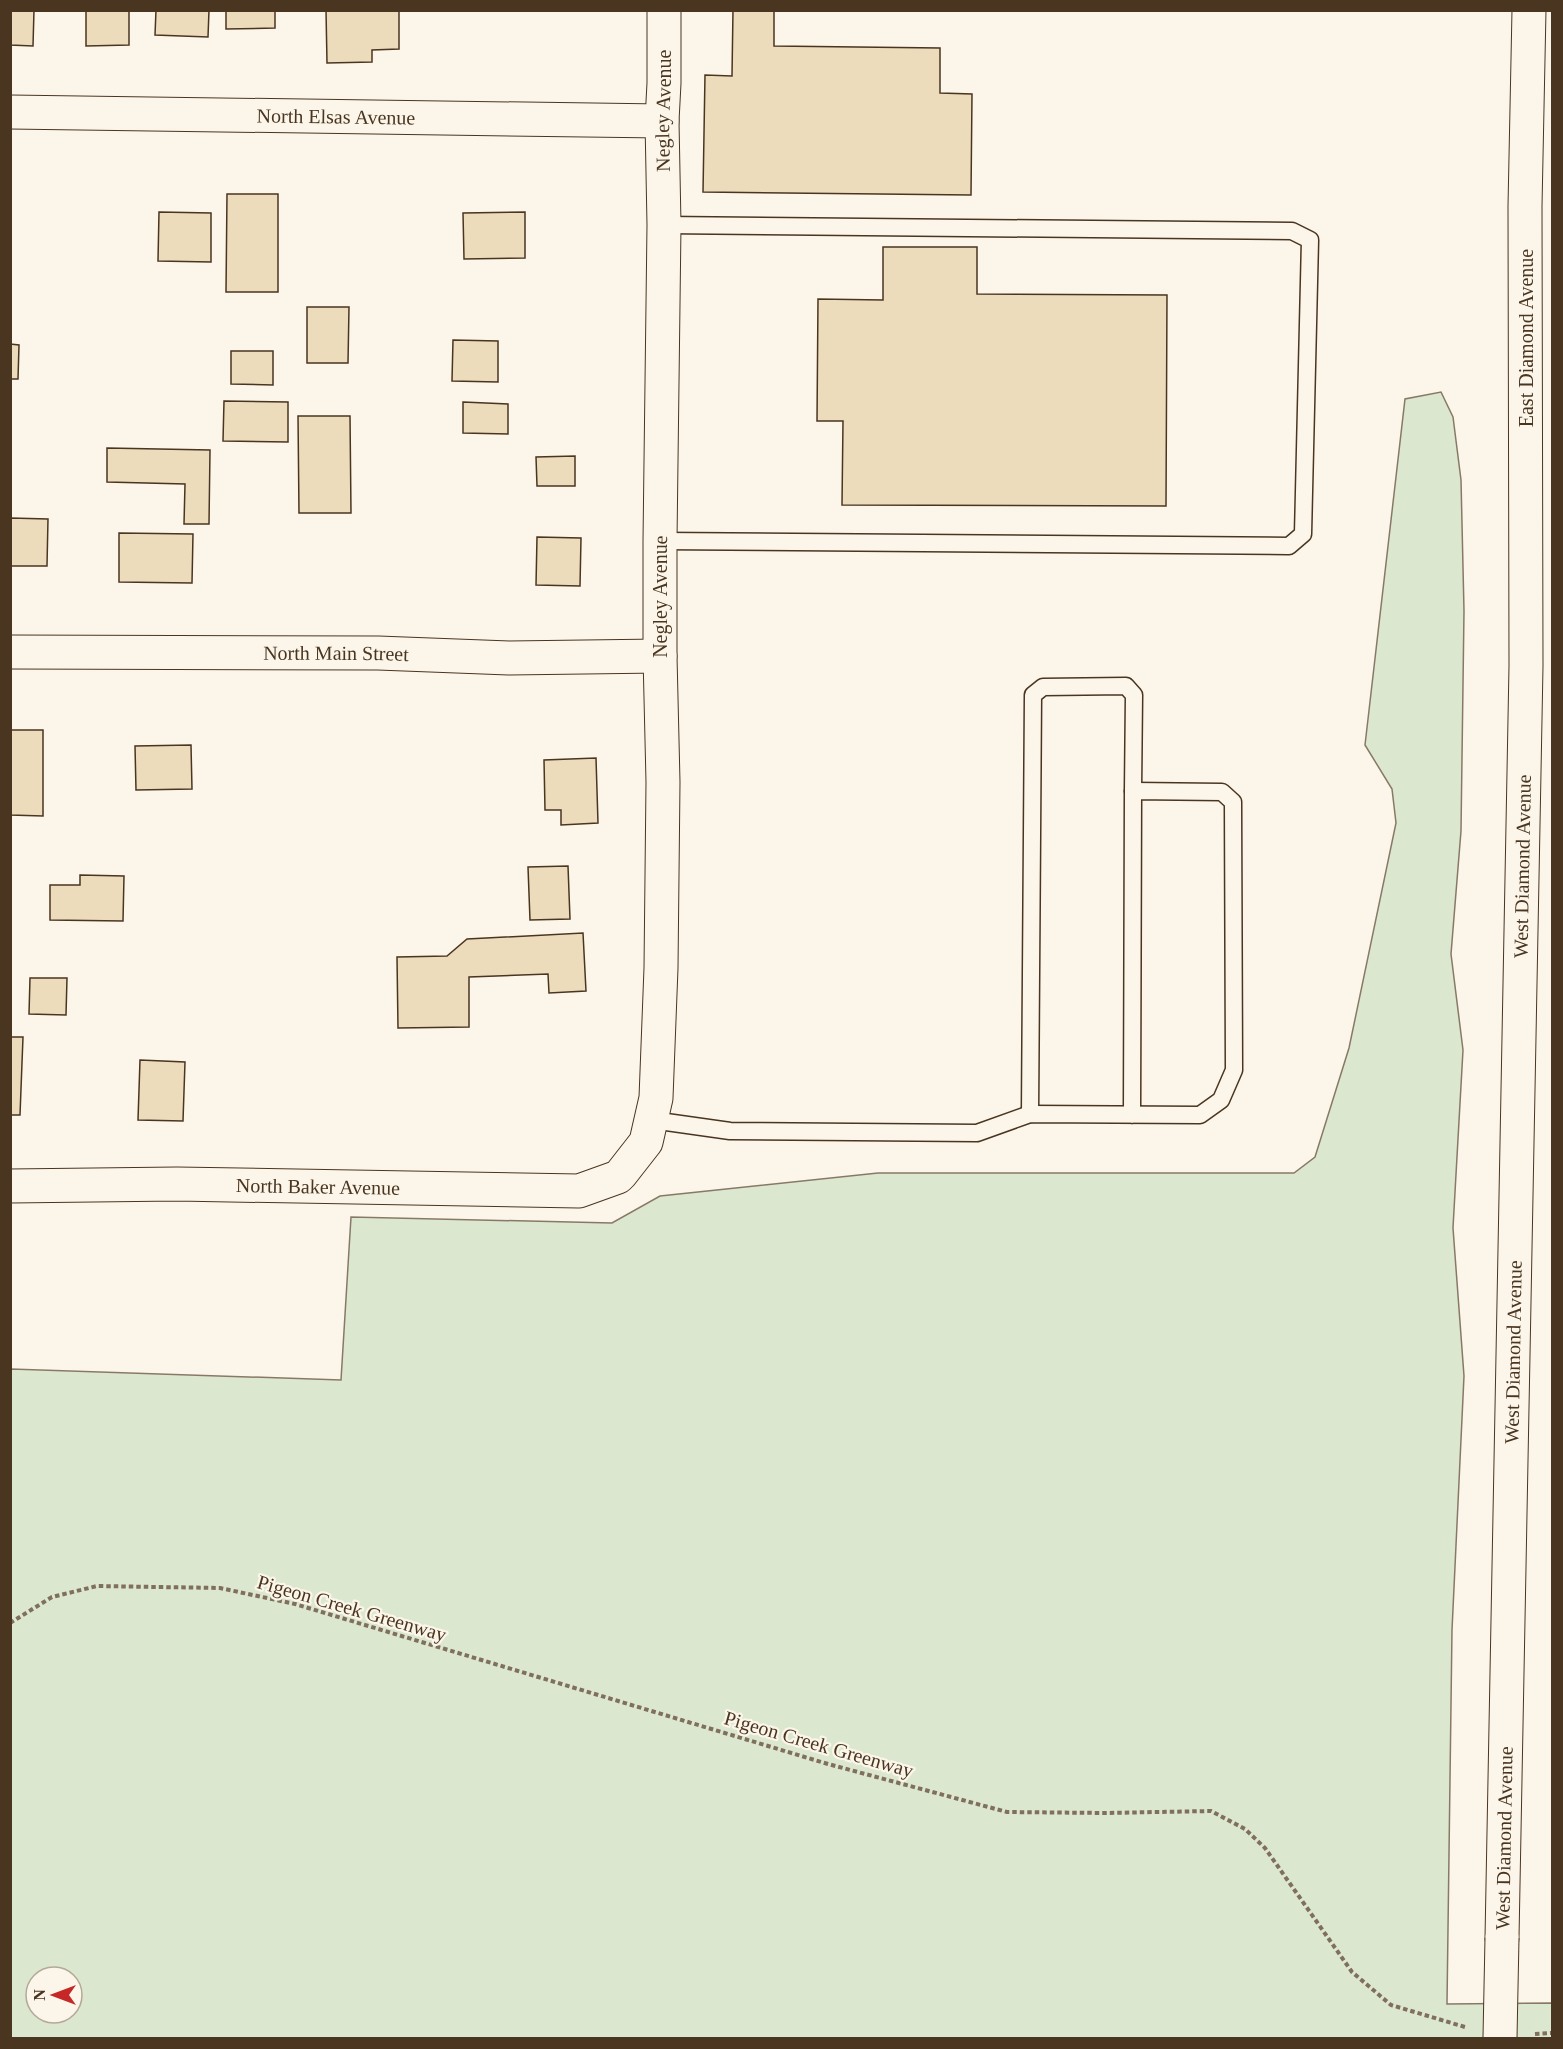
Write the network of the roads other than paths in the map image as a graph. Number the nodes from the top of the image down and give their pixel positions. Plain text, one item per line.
1 (664, 10) edge
2 (1529, 10) edge
3 (10, 112) edge
4 (662, 121) junction
5 (664, 225) junction
6 (660, 541) junction
7 (10, 652) edge
8 (660, 656) junction
9 (1526, 666) joint
10 (1133, 791) junction
11 (1030, 1114) junction
12 (1132, 1115) junction
13 (652, 1120) junction
14 (621, 1174) joint
15 (10, 1186) edge
16 (1501, 2033) edge

1 - 4 street, Negley Avenue
2 - 9 street, East Diamond Avenue
3 - 4 street, North Elsas Avenue
4 - 5 street, Negley Avenue
5 - 6 street, Negley Avenue
5 - 6 lane
6 - 8 street, Negley Avenue
7 - 8 street, North Main Street
8 - 13 street, Negley Avenue
9 - 16 street, West Diamond Avenue, bridge
10 - 11 lane
10 - 12 lane
10 - 12 lane
11 - 12 lane
11 - 13 lane
13 - 14 street, Negley Avenue
14 - 15 street, North Baker Avenue

